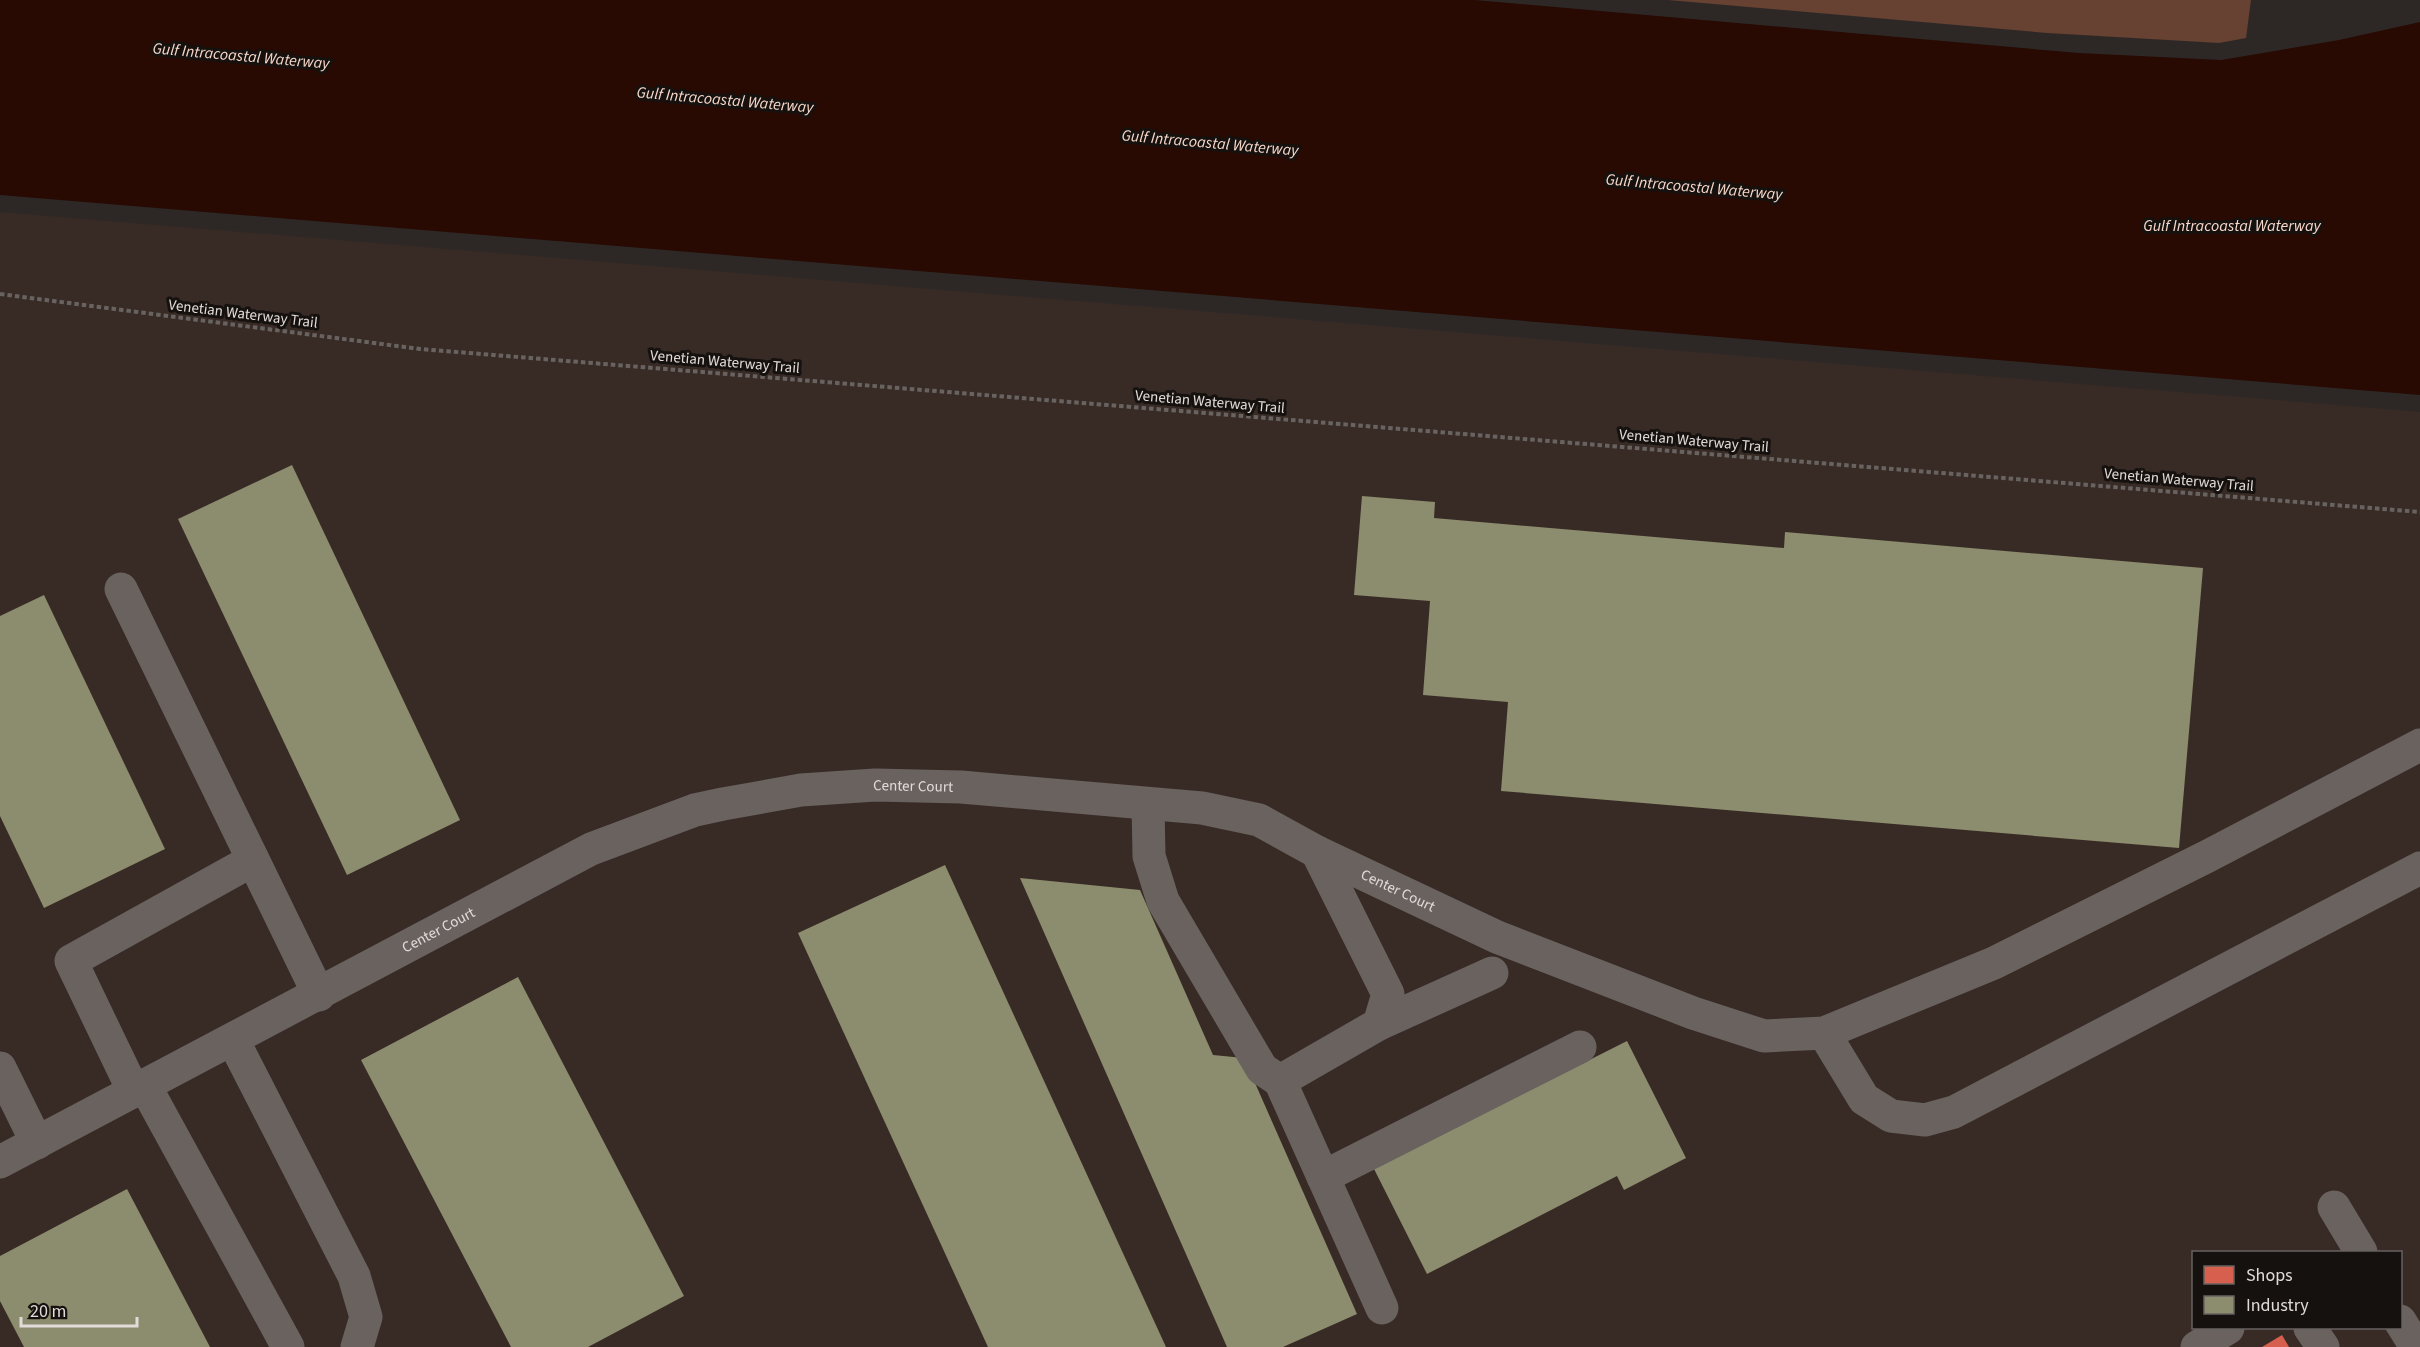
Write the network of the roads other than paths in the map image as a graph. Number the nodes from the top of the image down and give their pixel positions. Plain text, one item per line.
1 (121, 589) dead end
2 (2420, 745) edge
3 (1148, 804) junction
4 (1317, 852) junction
5 (254, 860) junction
6 (2420, 868) edge
7 (1492, 973) dead end
8 (319, 995) junction
9 (1379, 1024) junction
10 (1824, 1033) junction
11 (233, 1040) junction
12 (1581, 1047) dead end
13 (0, 1068) edge
14 (1280, 1081) junction
15 (139, 1089) junction
16 (37, 1143) junction
17 (0, 1162) edge
18 (1323, 1177) junction
19 (2334, 1207) dead end
20 (2360, 1251) edge
21 (1382, 1308) dead end
22 (2402, 1324) edge
23 (2226, 1329) edge
24 (2311, 1329) edge
25 (362, 1332) edge
26 (288, 1347) edge
27 (382, 1347) edge
28 (2196, 1347) edge
29 (2323, 1347) edge
30 (2416, 1347) edge

1 - 5 street
2 - 10 street, Center Court
3 - 4 street, Center Court
3 - 8 street, Center Court
3 - 14 street
4 - 9 street
4 - 10 street, Center Court
5 - 8 street
5 - 15 street
6 - 10 street
7 - 9 street
8 - 11 street, Center Court
9 - 14 street
11 - 15 street, Center Court
11 - 25 street
12 - 18 street
13 - 16 street
14 - 18 street
15 - 16 street, Center Court
15 - 26 street
16 - 17 street, Center Court
18 - 21 street
19 - 20 street
22 - 30 street
23 - 28 street
24 - 29 street
25 - 27 street

